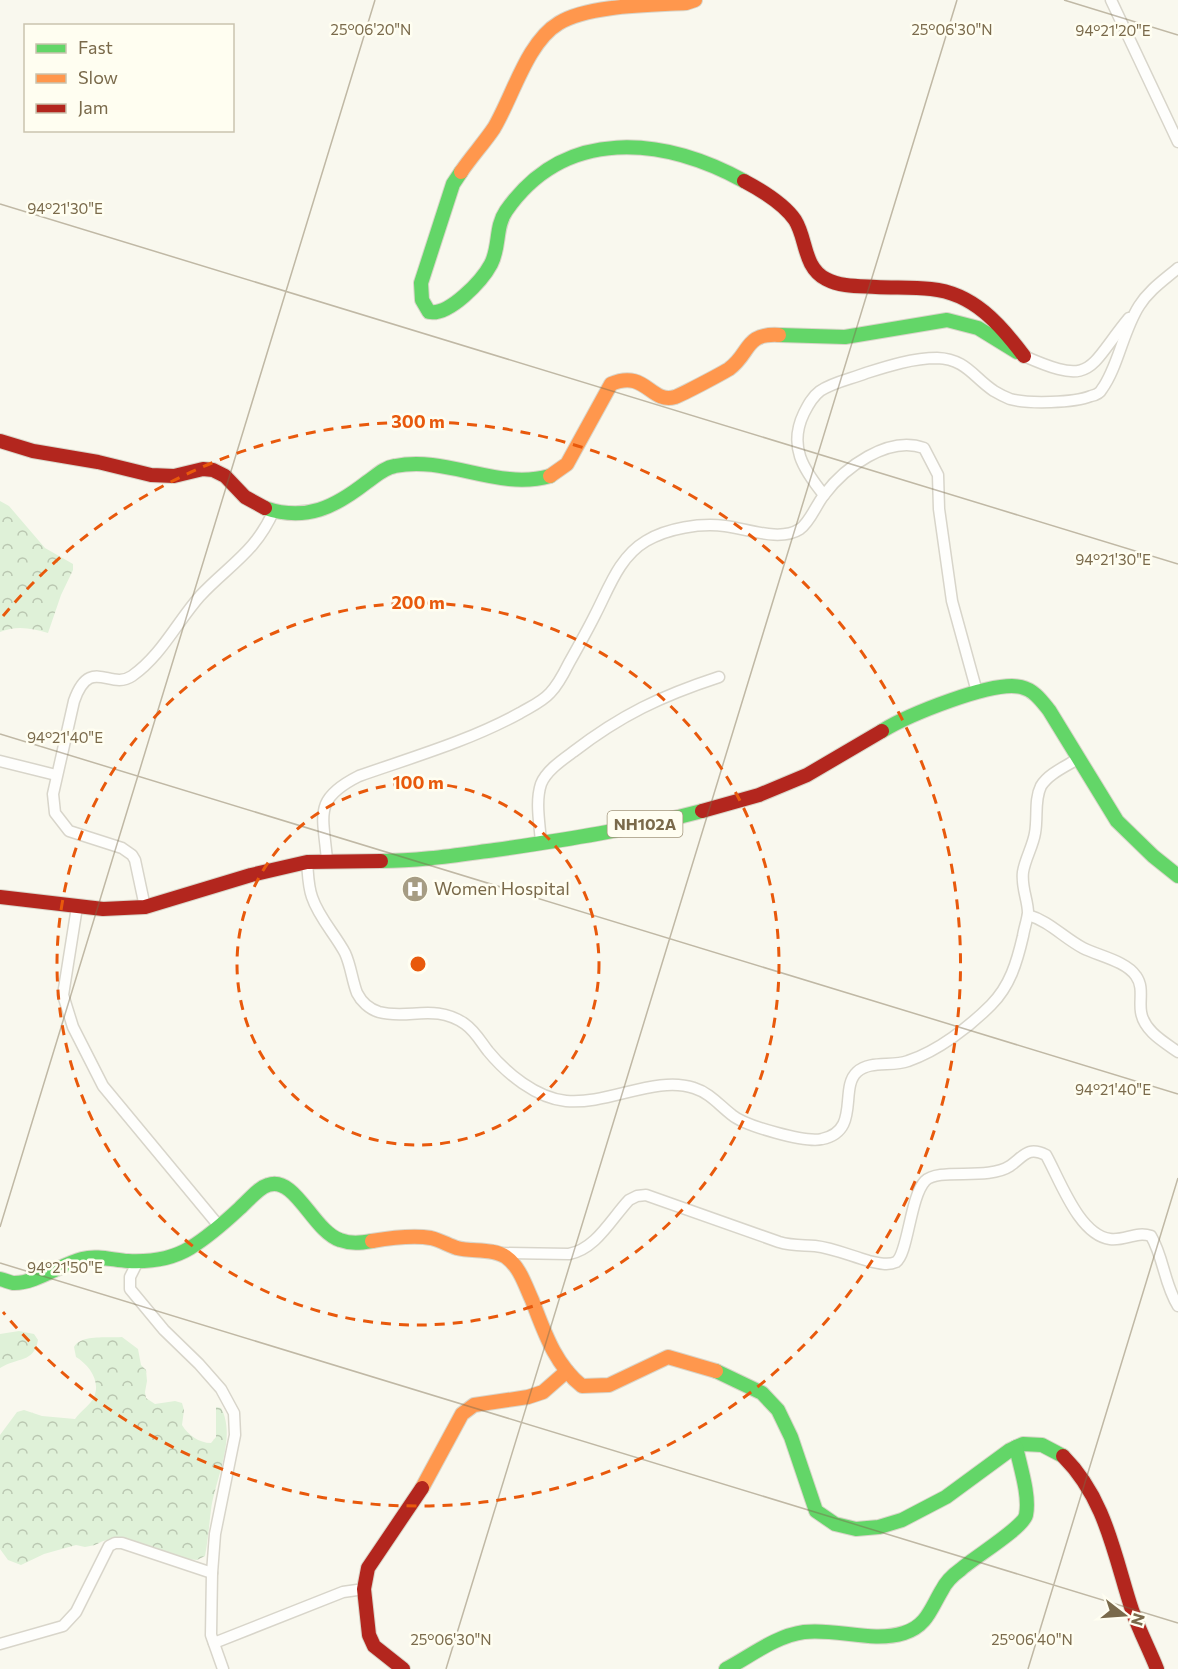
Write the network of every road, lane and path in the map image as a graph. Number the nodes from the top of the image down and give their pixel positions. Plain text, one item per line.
1 (695, 0) edge
2 (1111, 0) edge
3 (1178, 142) edge
4 (1178, 268) edge
5 (1154, 288) junction
6 (1024, 356) junction
7 (0, 441) edge
8 (824, 495) junction
9 (274, 510) junction
10 (719, 677) dead end
11 (977, 692) junction
12 (1079, 758) junction
13 (0, 761) edge
14 (56, 775) junction
15 (541, 843) junction
16 (327, 860) junction
17 (307, 862) junction
18 (1178, 876) edge
19 (0, 897) edge
20 (77, 907) junction
21 (145, 907) junction
22 (1028, 915) junction
23 (1178, 1052) edge
24 (219, 1226) junction
25 (497, 1253) junction
26 (138, 1261) junction
27 (0, 1279) edge
28 (1178, 1306) edge
29 (567, 1371) junction
30 (1016, 1447) junction
31 (212, 1573) junction
32 (364, 1588) junction
33 (214, 1643) junction
34 (0, 1644) edge
35 (223, 1669) edge
36 (403, 1669) edge
37 (726, 1669) edge
38 (1157, 1669) edge

1 - 6 main road
2 - 3 street
4 - 5 street
5 - 6 street
5 - 8 street
6 - 9 main road
7 - 9 main road
8 - 11 street
8 - 16 street
9 - 14 street
10 - 15 street
11 - 12 main road, NH102A
11 - 15 main road, NH102A
12 - 18 main road, NH102A
12 - 22 street
13 - 14 street
14 - 21 street
15 - 16 main road, NH102A
16 - 17 main road, NH102A
17 - 21 main road, NH102A
17 - 22 street
19 - 20 main road, NH102A
20 - 21 main road, NH102A
20 - 24 street
22 - 23 street
24 - 25 main road
24 - 26 main road
25 - 28 street
25 - 29 main road
26 - 27 main road
26 - 31 street
29 - 30 main road
29 - 32 main road
30 - 37 main road
30 - 38 main road
31 - 33 street
31 - 34 street
32 - 33 street
32 - 36 main road
33 - 35 street

